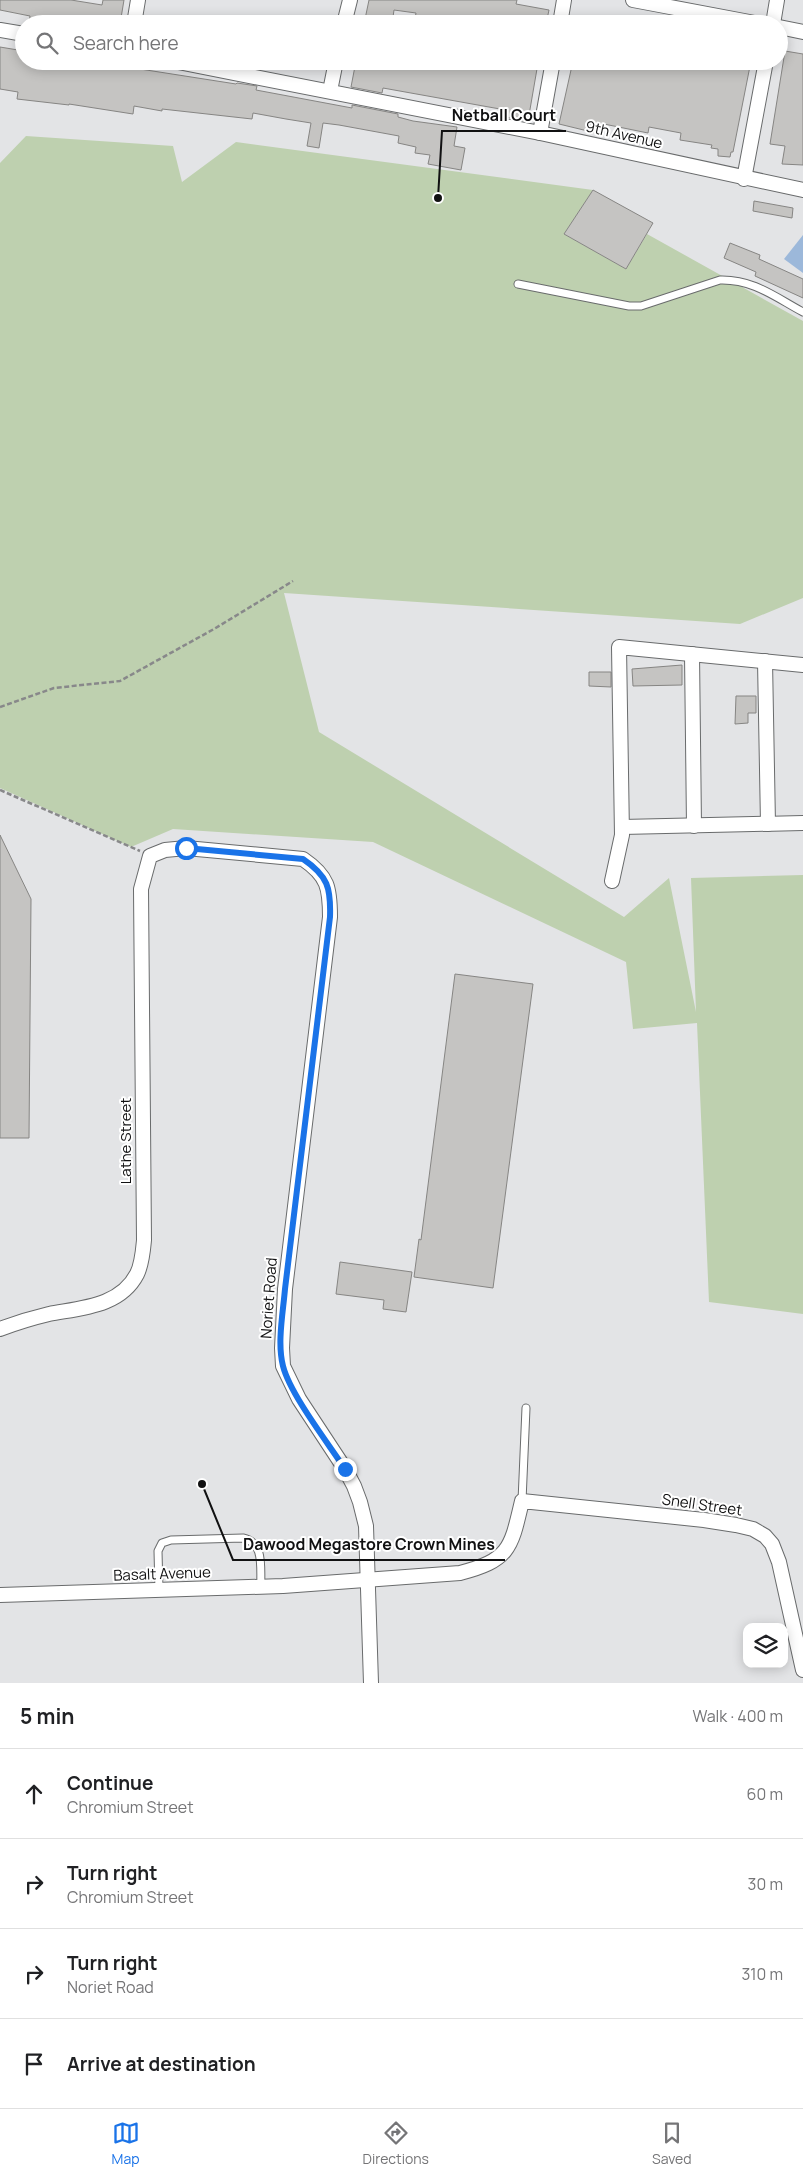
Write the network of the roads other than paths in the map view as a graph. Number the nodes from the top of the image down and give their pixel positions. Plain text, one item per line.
1 (138, 0) edge
2 (350, 0) edge
3 (564, 0) edge
4 (633, 0) edge
5 (777, 0) edge
6 (136, 15) edge
7 (346, 15) edge
8 (562, 15) edge
9 (712, 15) edge
10 (774, 15) edge
11 (788, 29) edge
12 (0, 30) edge
13 (15, 32) edge
14 (803, 32) edge
15 (220, 70) edge
16 (334, 70) edge
17 (551, 70) edge
18 (764, 70) edge
19 (330, 91) junction
20 (540, 134) junction
21 (744, 179) junction
22 (803, 190) edge
23 (518, 284) dead end
24 (803, 312) edge
25 (692, 654) junction
26 (766, 661) junction
27 (803, 665) edge
28 (803, 823) edge
29 (768, 824) junction
30 (694, 826) junction
31 (622, 827) junction
32 (612, 882) dead end
33 (330, 898) joint
34 (0, 1329) edge
35 (526, 1408) dead end
36 (522, 1501) junction
37 (367, 1581) junction
38 (261, 1587) junction
39 (159, 1590) junction
40 (0, 1595) edge
41 (803, 1670) edge
42 (371, 1683) edge

1 - 6 street
2 - 7 street
3 - 8 street
4 - 9 street
5 - 10 street
11 - 14 street
12 - 13 street
15 - 19 street, 9th Avenue
16 - 19 street
17 - 20 street
18 - 21 street
19 - 20 street, 9th Avenue
20 - 21 street, 9th Avenue
21 - 22 street, 9th Avenue
23 - 24 lane
25 - 26 street
25 - 30 street
25 - 31 street
26 - 27 street
26 - 29 street
28 - 29 street
29 - 30 street
30 - 31 street
31 - 32 street
33 - 34 street, Lathe Street
33 - 37 street, Noriet Road
35 - 36 lane
36 - 37 street, Basalt Avenue
36 - 41 street, Snell Street
37 - 38 street, Basalt Avenue
37 - 42 street, Noriet Road
38 - 39 street, Basalt Avenue
38 - 39 lane
39 - 40 street, Basalt Avenue

